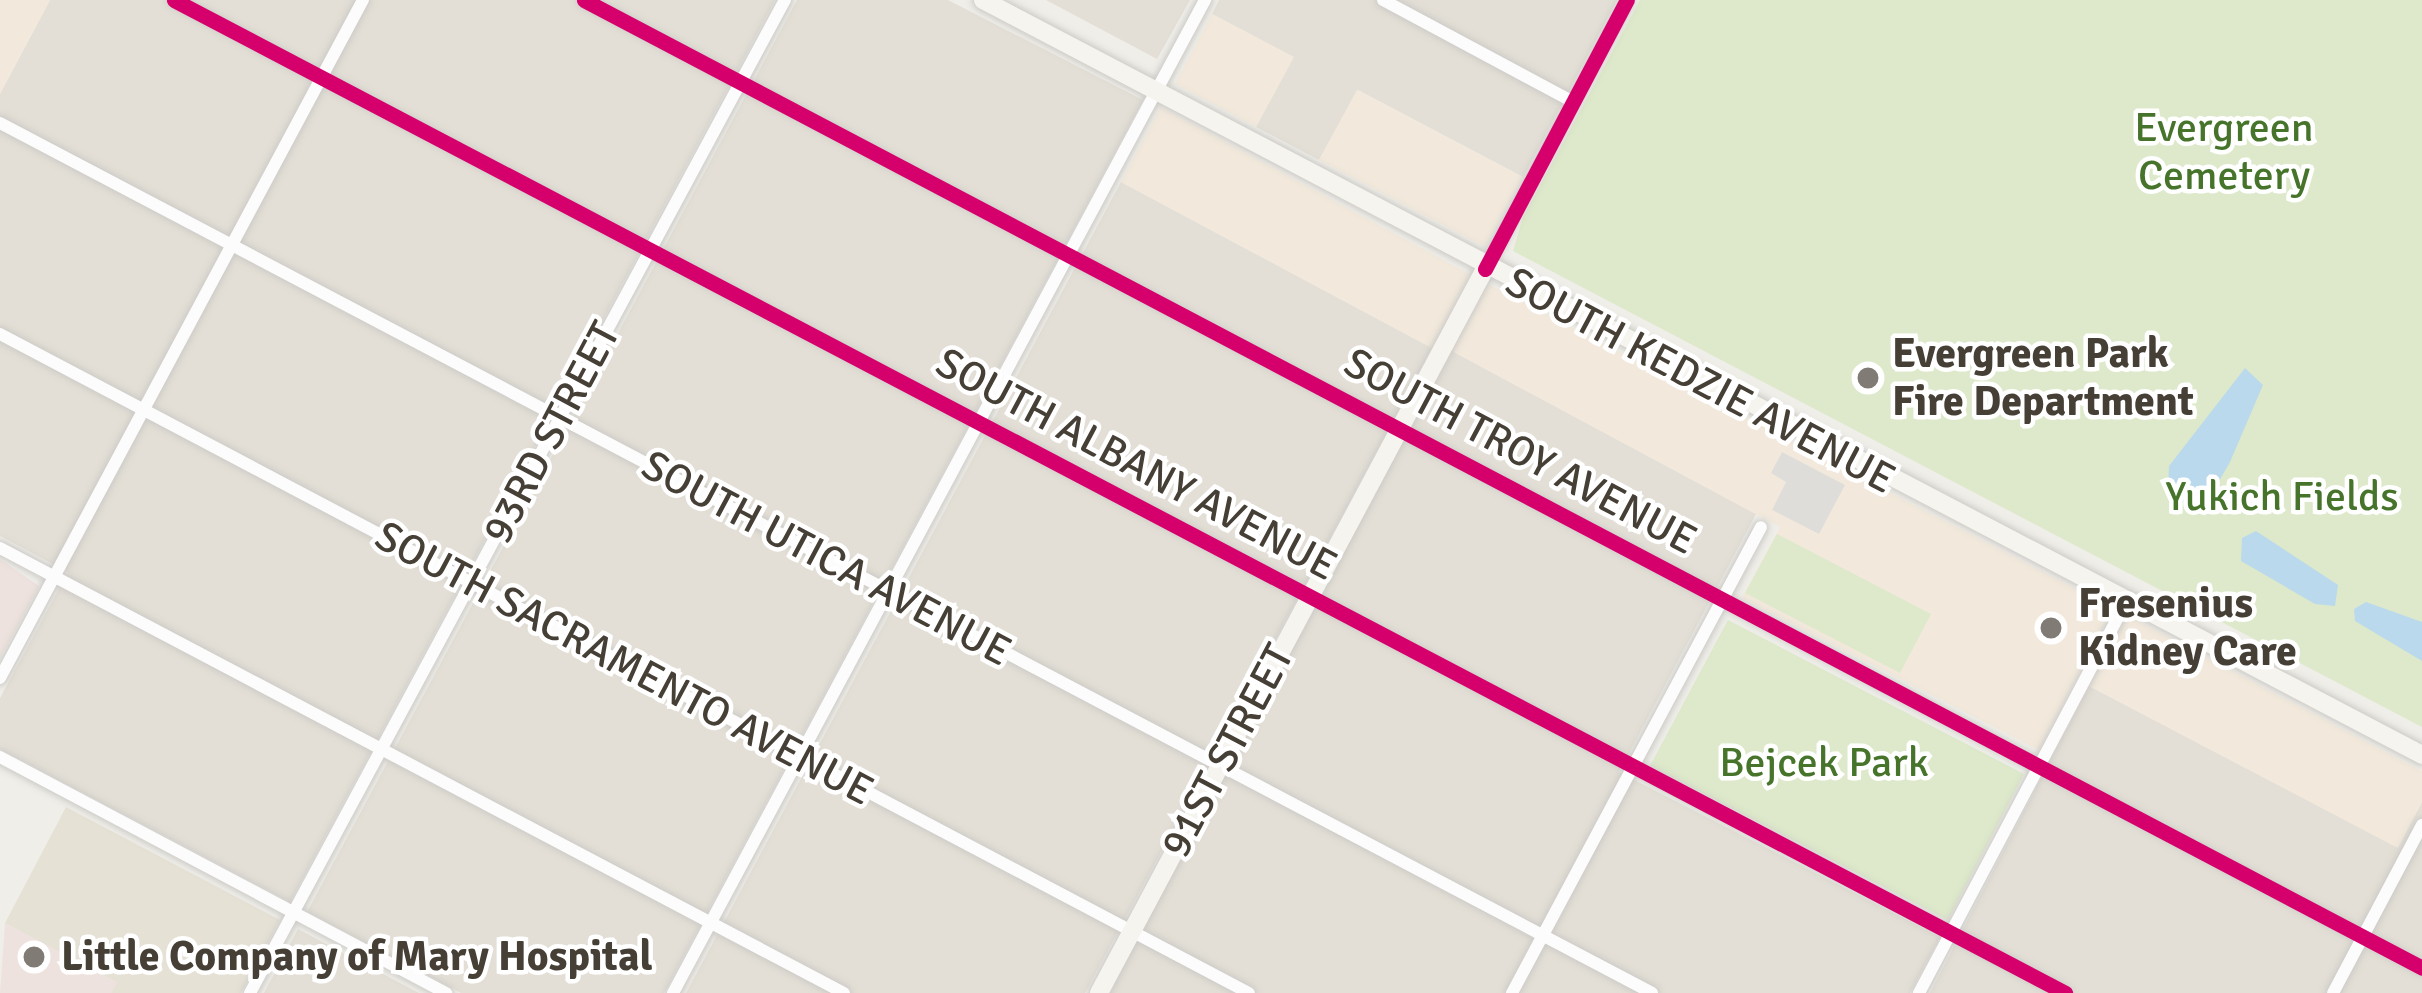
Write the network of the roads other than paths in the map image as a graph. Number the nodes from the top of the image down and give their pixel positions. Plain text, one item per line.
1 (174, 0) edge
2 (363, 0) edge
3 (584, 0) edge
4 (785, 0) edge
5 (982, 0) edge
6 (1205, 0) edge
7 (1383, 0) edge
8 (1627, 0) edge
9 (322, 77) junction
10 (740, 82) junction
11 (1156, 92) junction
12 (1574, 101) junction
13 (0, 123) edge
14 (232, 245) junction
15 (650, 250) junction
16 (1069, 255) junction
17 (1485, 269) junction
18 (0, 334) edge
19 (143, 410) junction
20 (560, 418) junction
21 (979, 422) junction
22 (1400, 429) junction
23 (1761, 526) dead end
24 (0, 548) edge
25 (54, 577) junction
26 (471, 583) junction
27 (889, 592) junction
28 (1310, 596) junction
29 (1723, 600) junction
30 (2126, 602) junction
31 (0, 678) edge
32 (382, 749) junction
33 (2422, 755) edge
34 (800, 756) junction
35 (0, 758) edge
36 (1220, 766) junction
37 (1633, 766) junction
38 (2039, 766) junction
39 (2422, 824) edge
40 (294, 913) junction
41 (711, 923) junction
42 (1131, 931) junction
43 (1951, 933) junction
44 (1543, 936) junction
45 (2363, 937) junction
46 (2422, 968) edge
47 (250, 993) edge
48 (446, 993) edge
49 (673, 993) edge
50 (844, 993) edge
51 (1099, 993) edge
52 (1249, 993) edge
53 (1512, 993) edge
54 (1652, 993) edge
55 (1918, 993) edge
56 (2065, 993) edge
57 (2333, 993) edge

1 - 9 street, SOUTH ALBANY AVENUE
2 - 9 street
3 - 10 street, SOUTH TROY AVENUE
4 - 10 street, 93RD STREET
5 - 11 main road, SOUTH KEDZIE AVENUE
6 - 11 street
7 - 12 street
8 - 12 street, 91ST STREET
9 - 14 street
9 - 15 street, SOUTH ALBANY AVENUE
10 - 15 street, 93RD STREET
10 - 16 street, SOUTH TROY AVENUE
11 - 16 street
11 - 17 main road, SOUTH KEDZIE AVENUE
12 - 17 street, 91ST STREET
13 - 14 street, SOUTH UTICA AVENUE
14 - 19 street
14 - 20 street, SOUTH UTICA AVENUE
15 - 20 street, 93RD STREET
15 - 21 street, SOUTH ALBANY AVENUE
16 - 21 street
16 - 22 street, SOUTH TROY AVENUE
17 - 22 main road, 91ST STREET
17 - 30 main road, SOUTH KEDZIE AVENUE
18 - 19 street, SOUTH SACRAMENTO AVENUE
19 - 25 street
19 - 26 street, SOUTH SACRAMENTO AVENUE
20 - 26 street, 93RD STREET
20 - 27 street, SOUTH UTICA AVENUE
21 - 27 street
21 - 28 street, SOUTH ALBANY AVENUE
22 - 28 main road, 91ST STREET
22 - 29 street, SOUTH TROY AVENUE
23 - 29 street
24 - 25 street
25 - 31 street
25 - 32 street
26 - 32 street, 93RD STREET
26 - 34 street, SOUTH SACRAMENTO AVENUE
27 - 34 street
27 - 36 street, SOUTH UTICA AVENUE
28 - 36 main road, 91ST STREET
28 - 37 street, SOUTH ALBANY AVENUE
29 - 37 street
29 - 38 street, SOUTH TROY AVENUE
30 - 33 main road, SOUTH KEDZIE AVENUE
30 - 38 street
32 - 40 street, 93RD STREET
32 - 41 street
34 - 41 street
34 - 42 street, SOUTH SACRAMENTO AVENUE
35 - 40 street
36 - 42 main road, 91ST STREET
36 - 44 street, SOUTH UTICA AVENUE
37 - 43 street, SOUTH ALBANY AVENUE
37 - 44 street
38 - 43 street
38 - 45 street, SOUTH TROY AVENUE
39 - 45 street
40 - 47 street, 93RD STREET
40 - 48 street
41 - 49 street
41 - 50 street
42 - 51 main road, 91ST STREET
42 - 52 street, SOUTH SACRAMENTO AVENUE
43 - 55 street
43 - 56 street, SOUTH ALBANY AVENUE
44 - 53 street
44 - 54 street, SOUTH UTICA AVENUE
45 - 46 street, SOUTH TROY AVENUE
45 - 57 street

